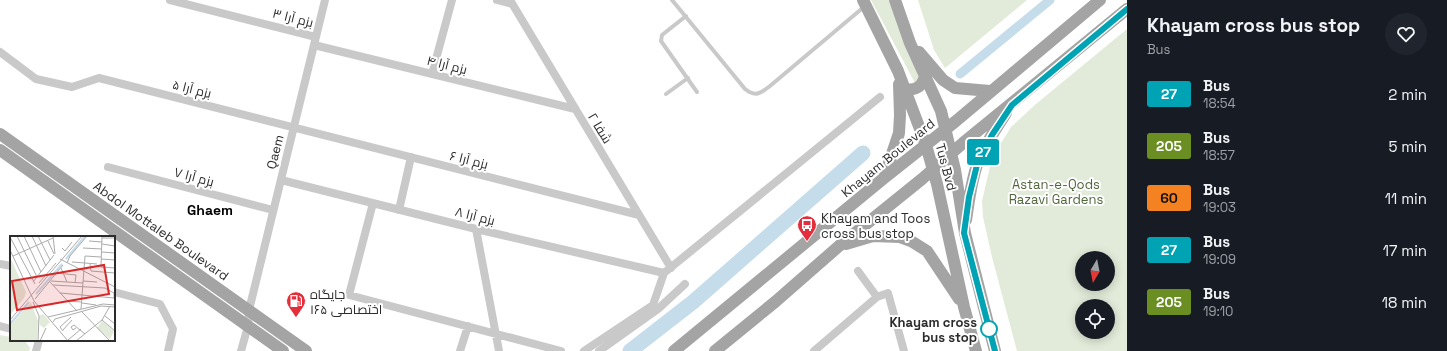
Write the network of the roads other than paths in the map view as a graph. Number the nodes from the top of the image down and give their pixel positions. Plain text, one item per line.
1 (170, 0) edge
2 (325, 0) edge
3 (452, 0) edge
4 (497, 0) edge
5 (672, 0) edge
6 (895, 0) edge
7 (1100, 0) edge
8 (511, 2) edge
9 (864, 3) edge
10 (1127, 9) edge
11 (686, 16) junction
12 (316, 37) junction
13 (910, 43) junction
14 (314, 45) junction
15 (0, 52) edge
16 (898, 71) junction
17 (432, 74) junction
18 (925, 76) junction
19 (688, 78) junction
20 (904, 89) junction
21 (990, 91) junction
22 (698, 92) dead end
23 (666, 94) dead end
24 (880, 97) dead end
25 (1012, 105) junction
26 (575, 109) junction
27 (294, 127) junction
28 (946, 129) junction
29 (0, 134) edge
30 (926, 144) junction
31 (0, 150) edge
32 (951, 154) junction
33 (411, 157) junction
34 (108, 167) dead end
35 (933, 169) junction
36 (884, 178) junction
37 (281, 180) junction
38 (372, 203) junction
39 (273, 210) junction
40 (399, 210) junction
41 (639, 215) junction
42 (476, 229) junction
43 (964, 233) junction
44 (839, 246) junction
45 (0, 264) edge
46 (10, 266) edge
47 (667, 271) junction
48 (858, 271) dead end
49 (685, 284) dead end
50 (115, 292) edge
51 (876, 297) junction
52 (964, 307) junction
53 (249, 310) junction
54 (0, 326) edge
55 (248, 326) junction
56 (468, 326) junction
57 (10, 329) edge
58 (496, 334) junction
59 (39, 341) edge
60 (817, 350) edge
61 (36, 351) edge
62 (168, 351) edge
63 (241, 351) edge
64 (282, 351) edge
65 (306, 351) edge
66 (460, 351) edge
67 (499, 351) edge
68 (561, 351) edge
69 (584, 351) edge
70 (599, 351) edge
71 (674, 351) edge
72 (715, 351) edge
73 (904, 351) edge
74 (976, 351) edge
75 (995, 351) edge

1 - 12 street, بزم آرا ۳
2 - 12 street, Qaem
3 - 17 street
4 - 8 street
5 - 11 lane
6 - 13 main road, Tus Bvd
7 - 21 main road, Khayam Boulevard
8 - 26 street, شفا ۲
9 - 11 lane
9 - 16 main road, Tus Bvd
10 - 25 main road
11 - 19 lane
12 - 14 street, Qaem
13 - 18 main road, Tus Bvd
13 - 21 main road
14 - 17 street, بزم آرا ۴
14 - 27 street, Qaem
15 - 27 street, بزم آرا ۵
16 - 20 main road, Tus Bvd
16 - 36 main road
17 - 26 street, بزم آرا ۴
18 - 20 main road
18 - 28 main road, Tus Bvd
19 - 22 lane
19 - 23 lane
20 - 30 main road, Tus Bvd
21 - 28 main road, Khayam Boulevard
24 - 47 street
25 - 32 main road
25 - 43 main road
26 - 41 street, شفا ۲
27 - 33 street, بزم آرا ۶
27 - 37 street, Qaem
28 - 30 main road, Khayam Boulevard
28 - 32 main road, Tus Bvd
29 - 53 main road, Abdol Mottaleb Boulevard
30 - 35 main road, Tus Bvd
30 - 36 main road, Khayam Boulevard
31 - 55 main road, Abdol Mottaleb Boulevard
32 - 35 main road
32 - 43 main road, Tus Bvd
33 - 40 street
33 - 41 street, بزم آرا ۶
34 - 39 street, بزم آرا ۷
35 - 44 main road
35 - 52 main road, Tus Bvd
36 - 71 main road, Khayam Boulevard
37 - 38 street, بزم آرا ۸
37 - 39 street, Qaem
38 - 40 street, بزم آرا ۸
38 - 56 street
39 - 53 street, Qaem
40 - 42 street, بزم آرا ۸
41 - 47 street, شفا ۲
42 - 47 street, بزم آرا ۸
42 - 58 street
43 - 75 main road, Tus Bvd
44 - 52 main road
44 - 72 main road
45 - 46 street
47 - 69 street
48 - 51 street
49 - 70 street
50 - 62 street
51 - 60 street
51 - 73 street
52 - 74 main road, Tus Bvd
53 - 55 street, Qaem
53 - 65 main road, Abdol Mottaleb Boulevard
54 - 57 street
55 - 63 street, Qaem
55 - 64 main road, Abdol Mottaleb Boulevard
56 - 58 street
56 - 66 street
58 - 67 street
58 - 68 street
59 - 61 street

